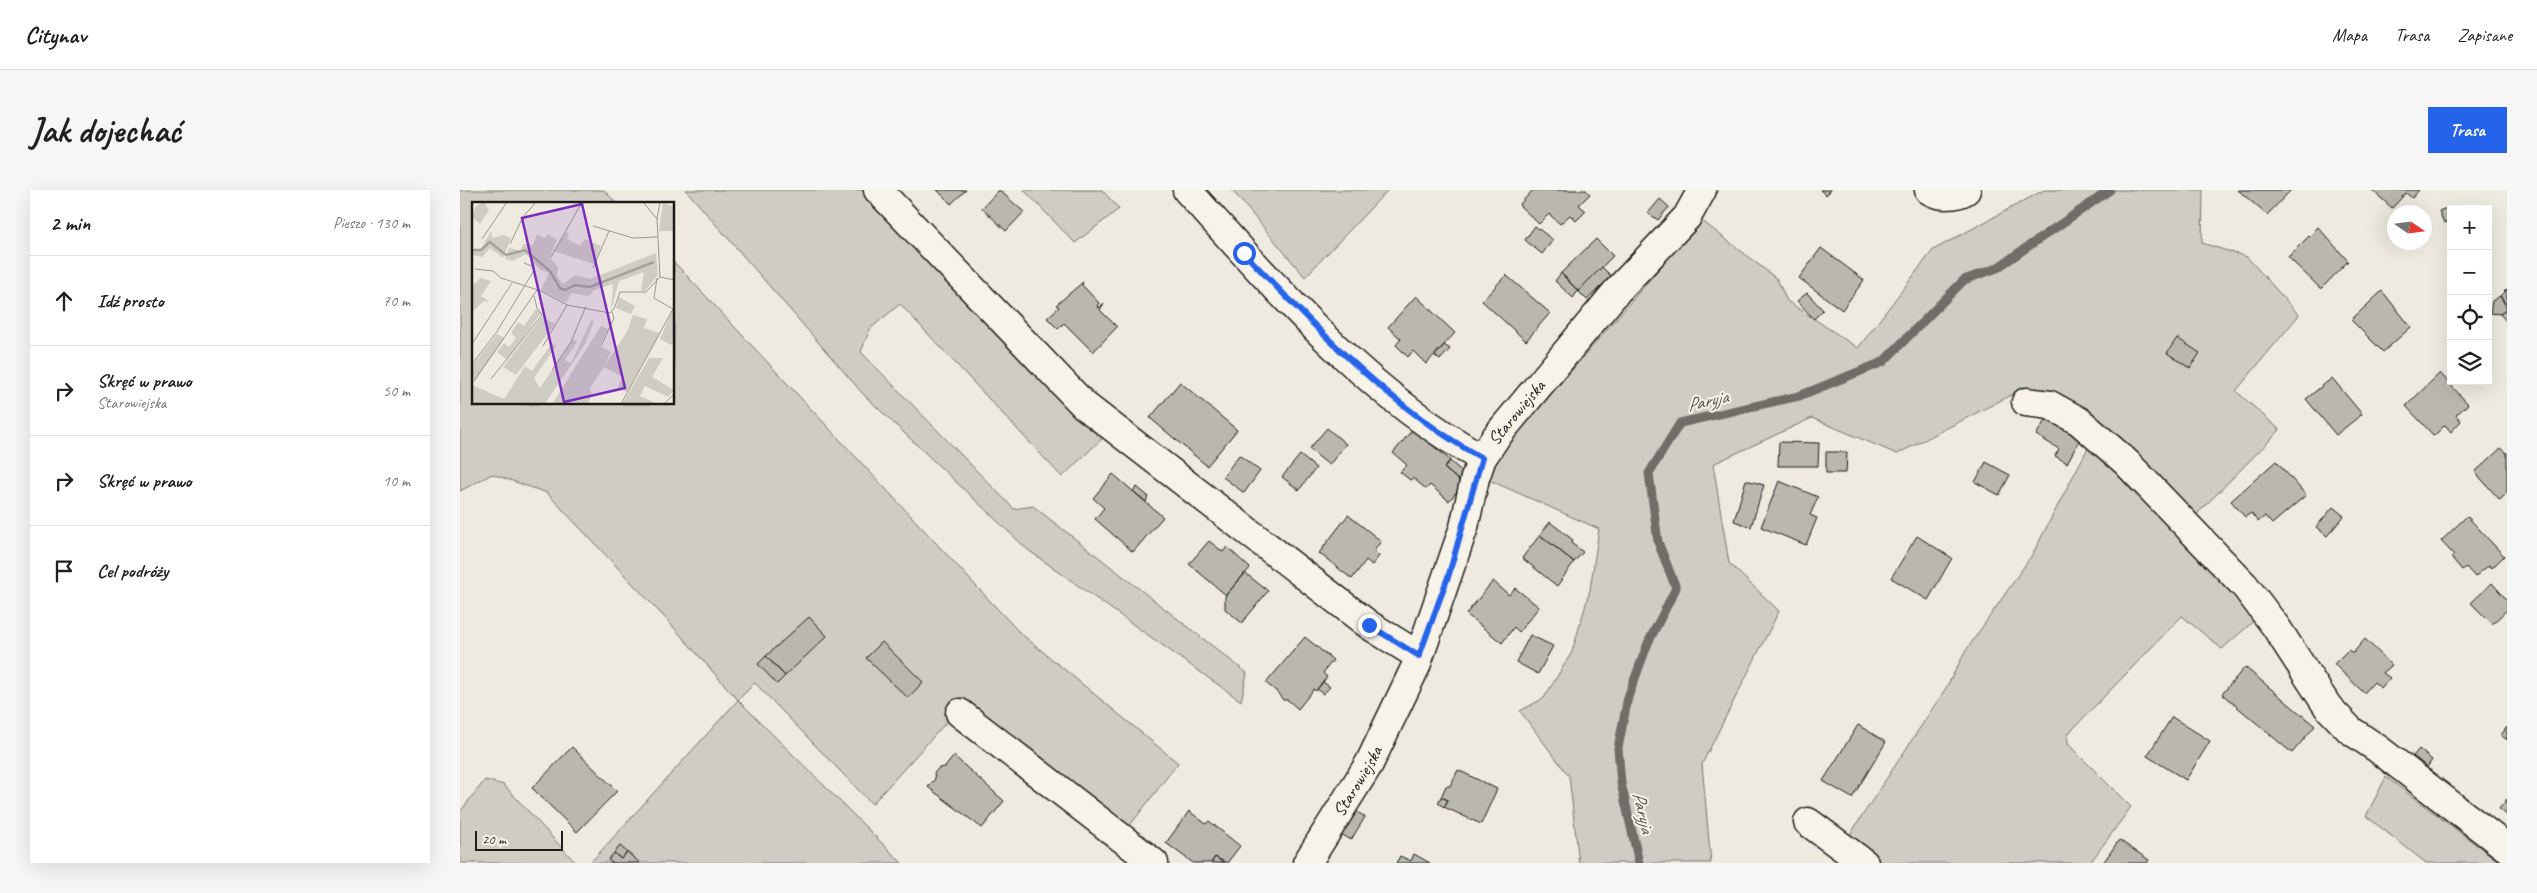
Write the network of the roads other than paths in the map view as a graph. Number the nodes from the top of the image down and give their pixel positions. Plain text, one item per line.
1 (878, 190) edge
2 (1187, 190) edge
3 (1702, 190) edge
4 (1929, 190) edge
5 (1966, 190) edge
6 (2026, 402) dead end
7 (1482, 458) junction
8 (1419, 656) junction
9 (960, 713) dead end
10 (1808, 822) dead end
11 (2507, 848) edge
12 (1154, 863) edge
13 (1307, 863) edge
14 (1864, 863) edge

1 - 8 street
2 - 7 street
3 - 7 street, Starowiejska
4 - 5 street
6 - 11 street
7 - 8 street, Starowiejska
8 - 13 street, Starowiejska
9 - 12 street
10 - 14 street

